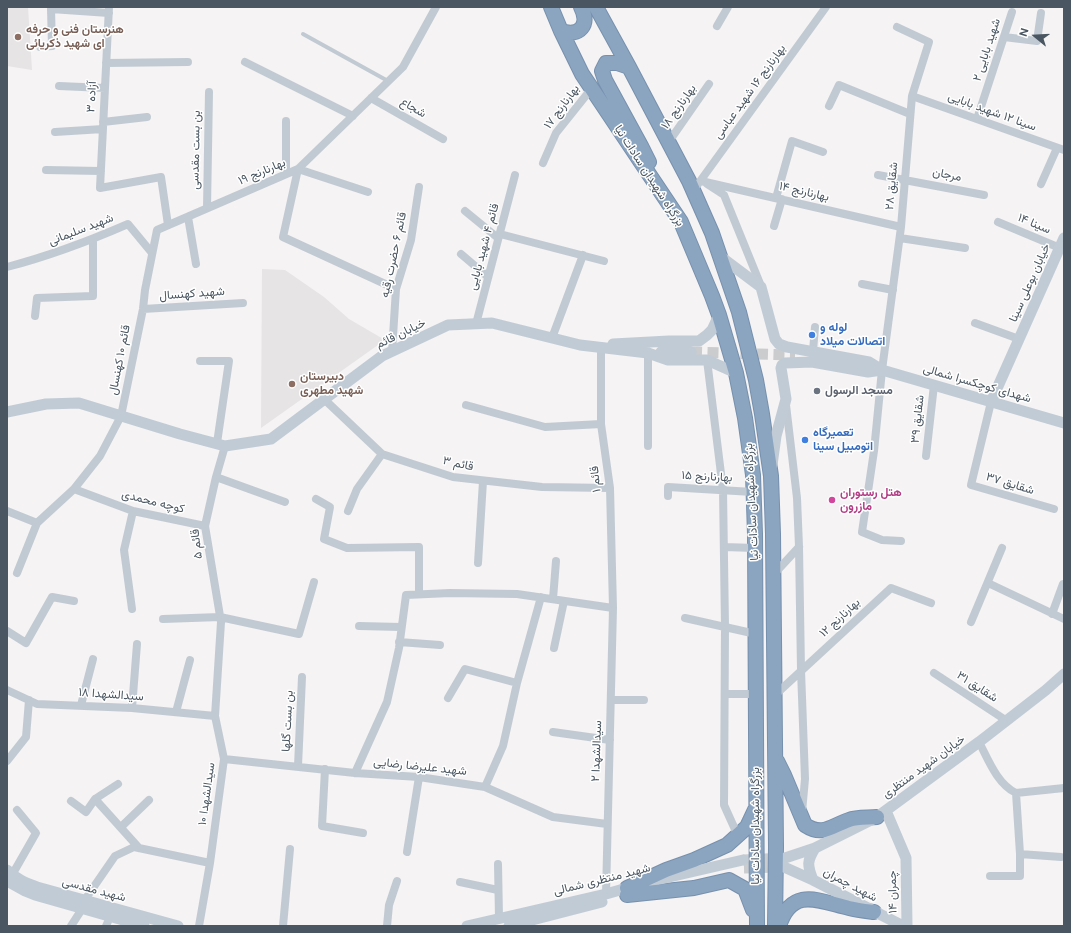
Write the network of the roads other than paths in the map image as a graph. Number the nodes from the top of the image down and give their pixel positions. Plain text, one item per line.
1 (436, 7) edge
2 (551, 7) edge
3 (581, 7) edge
4 (596, 7) edge
5 (728, 7) edge
6 (826, 7) edge
7 (109, 10) edge
8 (1012, 12) dead end
9 (1041, 13) dead end
10 (717, 26) dead end
11 (896, 27) dead end
12 (561, 31) junction
13 (303, 34) dead end
14 (1004, 37) junction
15 (40, 47) dead end
16 (188, 62) dead end
17 (245, 62) dead end
18 (106, 63) junction
19 (629, 67) junction
20 (388, 81) junction
21 (709, 84) dead end
22 (59, 86) dead end
23 (105, 88) junction
24 (592, 88) junction
25 (208, 92) dead end
26 (912, 96) junction
27 (371, 98) junction
28 (829, 106) dead end
29 (910, 114) junction
30 (352, 116) junction
31 (147, 117) dead end
32 (977, 119) junction
33 (286, 121) dead end
34 (103, 126) junction
35 (55, 132) dead end
36 (443, 139) dead end
37 (668, 143) junction
38 (1060, 149) edge
39 (823, 152) dead end
40 (543, 163) dead end
41 (298, 169) junction
42 (46, 170) dead end
43 (101, 170) junction
44 (286, 174) junction
45 (515, 175) dead end
46 (878, 175) dead end
47 (905, 180) junction
48 (1041, 184) dead end
49 (697, 186) junction
50 (419, 187) dead end
51 (368, 192) dead end
52 (984, 195) dead end
53 (664, 197) junction
54 (779, 199) junction
55 (207, 208) junction
56 (465, 210) dead end
57 (188, 217) junction
58 (998, 222) dead end
59 (168, 225) junction
60 (774, 226) dead end
61 (901, 227) junction
62 (499, 236) junction
63 (900, 238) junction
64 (93, 240) junction
65 (1062, 243) edge
66 (965, 248) dead end
67 (152, 253) junction
68 (461, 254) dead end
69 (583, 255) junction
70 (721, 257) junction
71 (604, 261) dead end
72 (196, 264) dead end
73 (7, 267) edge
74 (488, 277) junction
75 (862, 284) dead end
76 (761, 287) junction
77 (396, 289) junction
78 (892, 290) junction
79 (243, 303) dead end
80 (143, 310) junction
81 (719, 315) junction
82 (35, 316) dead end
83 (975, 323) dead end
84 (476, 324) junction
85 (815, 327) dead end
86 (552, 338) junction
87 (1019, 339) junction
88 (601, 348) junction
89 (813, 351) junction
90 (392, 352) junction
91 (648, 352) junction
92 (691, 352) tunnel mouth
93 (707, 360) junction
94 (200, 361) dead end
95 (812, 362) junction
96 (882, 370) junction
97 (736, 373) junction
98 (934, 385) junction
99 (786, 399) junction
100 (325, 400) junction
101 (991, 402) junction
102 (466, 405) dead end
103 (7, 412) edge
104 (121, 416) junction
105 (1064, 423) edge
106 (601, 424) junction
107 (221, 445) junction
108 (648, 446) dead end
109 (382, 454) junction
110 (926, 456) dead end
111 (771, 476) junction
112 (216, 478) junction
113 (483, 481) junction
114 (610, 488) junction
115 (74, 489) junction
116 (723, 490) junction
117 (753, 492) junction
118 (668, 496) dead end
119 (316, 499) dead end
120 (285, 502) dead end
121 (1054, 509) dead end
122 (7, 511) edge
123 (133, 511) junction
124 (348, 511) dead end
125 (36, 523) junction
126 (205, 526) junction
127 (902, 541) dead end
128 (724, 547) junction
129 (755, 548) junction
130 (799, 548) junction
131 (1002, 548) dead end
132 (556, 561) dead end
133 (478, 563) dead end
134 (17, 573) dead end
135 (774, 574) junction
136 (314, 582) dead end
137 (988, 584) junction
138 (1063, 584) edge
139 (420, 594) junction
140 (541, 598) junction
141 (552, 599) junction
142 (74, 601) dead end
143 (564, 601) junction
144 (932, 603) dead end
145 (613, 608) junction
146 (132, 609) dead end
147 (1052, 614) junction
148 (220, 617) junction
149 (685, 618) dead end
150 (163, 619) dead end
151 (1064, 619) edge
152 (972, 622) dead end
153 (359, 626) dead end
154 (401, 627) junction
155 (725, 627) junction
156 (7, 632) edge
157 (756, 634) junction
158 (399, 642) junction
159 (137, 644) dead end
160 (440, 645) dead end
161 (554, 648) dead end
162 (93, 659) dead end
163 (190, 660) dead end
164 (801, 670) junction
165 (934, 673) dead end
166 (1064, 674) edge
167 (302, 677) dead end
168 (517, 683) junction
169 (7, 690) edge
170 (725, 694) junction
171 (756, 694) junction
172 (775, 695) junction
173 (448, 698) dead end
174 (29, 700) junction
175 (611, 700) junction
176 (644, 700) dead end
177 (81, 705) junction
178 (132, 708) junction
179 (176, 712) junction
180 (215, 716) junction
181 (1006, 721) junction
182 (553, 732) dead end
183 (610, 740) junction
184 (979, 742) junction
185 (775, 758) junction
186 (224, 759) junction
187 (7, 761) edge
188 (298, 766) junction
189 (325, 769) junction
190 (355, 773) junction
191 (419, 777) junction
192 (118, 784) dead end
193 (485, 787) junction
194 (1064, 788) edge
195 (1016, 793) junction
196 (95, 799) junction
197 (148, 800) dead end
198 (71, 801) dead end
199 (756, 806) junction
200 (17, 810) dead end
201 (881, 814) junction
202 (801, 815) junction
203 (607, 824) junction
204 (121, 828) junction
205 (363, 833) dead end
206 (738, 836) junction
207 (139, 848) junction
208 (815, 848) junction
209 (290, 849) dead end
210 (407, 852) dead end
211 (1020, 854) junction
212 (1061, 857) dead end
213 (785, 862) joint
214 (210, 863) junction
215 (498, 864) dead end
216 (744, 864) tunnel mouth
217 (8, 876) edge
218 (990, 876) dead end
219 (813, 880) junction
220 (397, 881) dead end
221 (460, 882) dead end
222 (498, 890) junction
223 (627, 892) junction
224 (606, 894) junction
225 (83, 905) junction
226 (874, 912) junction
227 (499, 918) junction
228 (108, 922) edge
229 (532, 923) edge
230 (757, 923) edge
231 (71, 926) edge
232 (144, 926) edge
233 (178, 926) edge
234 (199, 926) edge
235 (283, 926) edge
236 (387, 926) edge
237 (467, 926) edge
238 (509, 926) edge
239 (775, 926) edge
240 (779, 926) edge
241 (902, 926) edge
242 (907, 926) edge

1 - 20 street, بهارنارنج ۱۹
2 - 12 highway, بزرگراه شهیدان سادات نیا
3 - 12 highway
4 - 19 highway, بزرگراه شهیدان سادات نیا
5 - 10 street
6 - 49 street, بهارنارنج ۱۶ شهید عباسی
7 - 15 street
7 - 18 street, آزاده ۳
8 - 14 street, شهید بابایی ۲
9 - 14 street
11 - 26 street, شقایق ۲۸
12 - 24 highway, بزرگراه شهیدان سادات نیا
13 - 20 lane
14 - 32 street, شهید بابایی ۲
16 - 18 street
17 - 30 street
18 - 23 street, آزاده ۳
19 - 37 highway, بزرگراه شهیدان سادات نیا
19 - 53 highway
20 - 27 street, بهارنارنج ۱۹
21 - 37 street, بهارنارنج ۱۸
22 - 23 street
23 - 34 street, آزاده ۳
24 - 40 street, بهارنارنج ۱۷
24 - 53 highway, بزرگراه شهیدان سادات نیا
25 - 55 street, بن بست مقدسی
26 - 29 street, شقایق ۲۸
26 - 32 street, سینا ۱۲ شهید بابایی
27 - 30 street, بهارنارنج ۱۹
27 - 36 street, شجاع
28 - 29 street
29 - 47 street, شقایق ۲۸
30 - 41 street, بهارنارنج ۱۹
31 - 34 street
32 - 38 street, سینا ۱۲ شهید بابایی
33 - 44 street
34 - 35 street
34 - 43 street, آزاده ۳
37 - 49 highway, بزرگراه شهیدان سادات نیا
38 - 48 street
39 - 54 street
41 - 44 street, بهارنارنج ۱۹
41 - 51 street
41 - 77 street
42 - 43 street
43 - 59 street, آزاده ۳
44 - 55 street, بهارنارنج ۱۹
45 - 62 street, قائم ۴ شهید بابایی
46 - 47 street, مرجان
47 - 52 street, مرجان
47 - 61 street, شقایق ۲۸
49 - 54 street, بهارنارنج ۱۴
49 - 70 highway, بزرگراه شهیدان سادات نیا
49 - 76 street
50 - 77 street, قائم ۶ حضرت رقیه
53 - 81 highway, بزرگراه شهیدان سادات نیا
54 - 60 street
54 - 61 street, بهارنارنج ۱۴
55 - 57 street, بهارنارنج ۱۹
56 - 62 street
57 - 59 street, بهارنارنج ۱۹
57 - 72 street
58 - 65 street, سینا ۱۴
59 - 67 street, بهارنارنج ۱۹
61 - 63 street, شقایق ۲۸
62 - 69 street
62 - 74 street, قائم ۴ شهید بابایی
63 - 66 street
63 - 78 street, شقایق ۲۸
64 - 67 street, شهید سلیمانی
64 - 73 street, شهید سلیمانی
64 - 82 street
65 - 87 main road, خیابان بوعلی سینا
67 - 80 street, بهارنارنج ۱۹
68 - 74 street
69 - 71 street
69 - 86 street
70 - 76 main road
70 - 111 highway, بزرگراه شهیدان سادات نیا
74 - 84 street, قائم ۴ شهید بابایی
75 - 78 street
76 - 89 main road
77 - 90 street, قائم ۶ حضرت رقیه
78 - 96 street, شقایق ۲۸
79 - 80 street, شهید کهنسال
80 - 104 street, قائم ۱۰ کهنسال
81 - 88 main road
81 - 97 highway, بزرگراه شهیدان سادات نیا
83 - 87 street
84 - 86 main road, خیابان قائم
84 - 90 main road, خیابان قائم
85 - 89 street
86 - 88 main road, خیابان قائم
87 - 101 main road, خیابان بوعلی سینا
88 - 91 main road, خیابان قائم
88 - 106 street, قائم ۱
89 - 95 main road
89 - 96 main road
90 - 100 main road, خیابان قائم
91 - 92 main road
91 - 93 main road, خیابان قائم
91 - 108 street
93 - 97 main road, خیابان قائم
93 - 116 street
94 - 107 street, قائم ۵
95 - 96 main road
95 - 99 main road
96 - 98 main road, شهدای کوچکسرا شمالی
96 - 127 street, شقایق ۲۸
97 - 117 highway, بزرگراه شهیدان سادات نیا
98 - 101 main road, شهدای کوچکسرا شمالی
98 - 110 street, شقایق ۳۹
99 - 111 main road
99 - 130 street
100 - 107 main road, خیابان قائم
100 - 109 street, قائم ۳
101 - 105 main road, شهدای کوچکسرا شمالی
101 - 121 street, شقایق ۳۷
102 - 106 street
103 - 104 main road, خیابان قائم
104 - 107 main road, خیابان قائم
104 - 115 street, قائم ۱۰ کهنسال
106 - 114 street, قائم ۱
107 - 112 street, قائم ۵
109 - 113 street, قائم ۳
109 - 124 street
111 - 135 highway, بزرگراه شهیدان سادات نیا
112 - 120 street
112 - 126 street, قائم ۵
113 - 114 street, قائم ۳
113 - 133 street
114 - 145 street, قائم ۱
115 - 123 street, کوچه محمدی
115 - 125 street, قائم ۱۰ کهنسال
116 - 117 street, بهارنارنج ۱۵
116 - 118 street, بهارنارنج ۱۵
116 - 128 street
117 - 129 highway, بزرگراه شهیدان سادات نیا
119 - 139 street
122 - 125 street
123 - 126 street, کوچه محمدی
123 - 146 street
125 - 134 street
126 - 148 street, قائم ۵
128 - 129 street
128 - 155 street
129 - 157 highway, بزرگراه شهیدان سادات نیا
130 - 135 street
130 - 164 street
131 - 137 street
132 - 141 street
135 - 172 highway, بزرگراه شهیدان سادات نیا
136 - 148 street
137 - 147 street
137 - 152 street
138 - 147 street
139 - 140 street
139 - 154 street
140 - 141 street
140 - 168 street
141 - 143 street
142 - 156 street
143 - 145 street
143 - 161 street
144 - 164 street, بهارنارنج ۱۲
145 - 175 street, سیدالشهدا ۲
147 - 151 street
148 - 150 street
148 - 180 street, سیدالشهدا ۱۰
149 - 155 street
153 - 154 street
154 - 158 street
155 - 157 street
155 - 170 street
157 - 171 highway, بزرگراه شهیدان سادات نیا
158 - 160 street
158 - 190 street
159 - 178 street
162 - 177 street
163 - 179 street
164 - 172 street, بهارنارنج ۱۲
164 - 202 street
165 - 181 street, شقایق ۳۱
166 - 181 main road, خیابان شهید منتظری
167 - 188 street, بن بست گلها
168 - 173 street
168 - 193 street
169 - 174 street, سیدالشهدا ۱۸
170 - 171 street
170 - 206 street
171 - 199 highway, بزرگراه شهیدان سادات نیا
172 - 185 highway, بزرگراه شهیدان سادات نیا
174 - 177 street, سیدالشهدا ۱۸
174 - 187 street
175 - 176 street
175 - 183 street, سیدالشهدا ۲
177 - 178 street, سیدالشهدا ۱۸
178 - 179 street, سیدالشهدا ۱۸
179 - 180 street, سیدالشهدا ۱۸
180 - 186 street, سیدالشهدا ۱۰
181 - 184 main road, خیابان شهید منتظری
182 - 183 street
183 - 203 street, سیدالشهدا ۲
184 - 195 street
184 - 201 main road, خیابان شهید منتظری
185 - 202 highway
185 - 239 highway, بزرگراه شهیدان سادات نیا
186 - 188 street, شهید علیرضا رضایی
186 - 214 street, سیدالشهدا ۱۰
188 - 189 street, شهید علیرضا رضایی
189 - 190 street, شهید علیرضا رضایی
189 - 205 street
190 - 191 street, شهید علیرضا رضایی
191 - 193 street, شهید علیرضا رضایی
191 - 210 street
192 - 196 street
193 - 203 street, شهید علیرضا رضایی
194 - 195 street
195 - 211 street
196 - 198 street
196 - 204 street
197 - 204 street
199 - 206 highway
199 - 230 highway, بزرگراه شهیدان سادات نیا
200 - 217 street
201 - 202 highway
201 - 208 main road, خیابان شهید منتظری
201 - 242 main road, چمران ۱۴
203 - 224 street, سیدالشهدا ۲
204 - 207 street
206 - 223 highway
207 - 214 street
207 - 225 street
208 - 213 main road, خیابان شهید منتظری
208 - 219 main road
209 - 235 street
211 - 212 street
211 - 218 street
213 - 219 main road, شهید چمران
214 - 234 street, سیدالشهدا ۱۰
215 - 222 street
216 - 223 main road, شهید منتظری شمالی
217 - 225 main road, شهید مقدسی
219 - 226 main road, شهید چمران
220 - 236 street
221 - 222 street
222 - 227 street
223 - 224 main road, شهید منتظری شمالی
223 - 229 main road, شهید منتظری شمالی
223 - 230 highway
224 - 227 main road, شهید منتظری شمالی
225 - 228 main road, شهید مقدسی
225 - 231 street
225 - 233 main road, شهید مقدسی
226 - 240 highway
226 - 241 main road, شهید چمران
227 - 237 main road, شهید منتظری شمالی
228 - 232 main road, شهید مقدسی
229 - 238 main road, شهید منتظری شمالی

